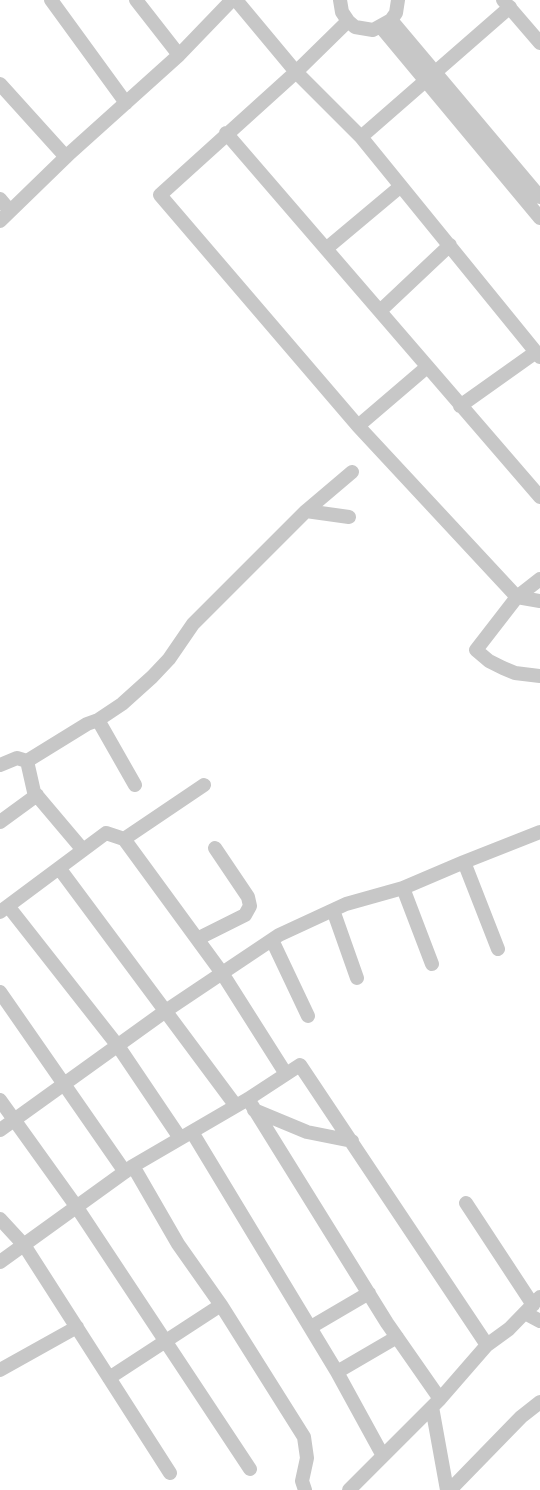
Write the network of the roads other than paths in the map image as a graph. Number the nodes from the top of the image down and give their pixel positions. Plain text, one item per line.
1 (51, 0) edge
2 (136, 0) edge
3 (340, 0) edge
4 (398, 0) edge
5 (228, 2) edge
6 (507, 4) edge
7 (348, 21) junction
8 (386, 24) junction
9 (540, 43) edge
10 (178, 55) junction
11 (296, 72) junction
12 (431, 77) junction
13 (0, 84) edge
14 (126, 102) junction
15 (226, 133) junction
16 (361, 137) junction
17 (66, 157) junction
18 (401, 186) junction
19 (540, 197) edge
20 (0, 199) edge
21 (5, 216) edge
22 (540, 218) edge
23 (450, 245) junction
24 (327, 248) junction
25 (380, 311) junction
26 (538, 354) edge
27 (427, 367) junction
28 (460, 406) junction
29 (358, 426) junction
30 (352, 472) dead end
31 (540, 497) edge
32 (306, 511) junction
33 (349, 517) dead end
34 (540, 579) edge
35 (516, 597) junction
36 (540, 601) edge
37 (540, 676) edge
38 (98, 720) junction
39 (26, 761) junction
40 (0, 764) edge
41 (135, 785) dead end
42 (204, 785) dead end
43 (37, 796) junction
44 (0, 822) edge
45 (540, 832) edge
46 (124, 839) junction
47 (215, 848) dead end
48 (83, 850) junction
49 (464, 862) junction
50 (60, 868) junction
51 (403, 888) junction
52 (4, 909) edge
53 (333, 910) junction
54 (197, 939) junction
55 (272, 940) junction
56 (498, 949) dead end
57 (432, 964) dead end
58 (222, 973) junction
59 (357, 978) dead end
60 (0, 992) edge
61 (167, 1010) junction
62 (308, 1016) dead end
63 (118, 1046) junction
64 (286, 1074) junction
65 (65, 1083) junction
66 (0, 1100) edge
67 (246, 1105) junction
68 (14, 1120) junction
69 (0, 1130) edge
70 (186, 1135) junction
71 (352, 1141) junction
72 (129, 1169) junction
73 (466, 1203) dead end
74 (76, 1206) junction
75 (0, 1219) edge
76 (24, 1244) junction
77 (0, 1262) edge
78 (369, 1292) junction
79 (221, 1305) junction
80 (532, 1305) edge
81 (540, 1321) edge
82 (77, 1327) junction
83 (310, 1328) junction
84 (397, 1337) junction
85 (165, 1342) junction
86 (487, 1345) junction
87 (0, 1370) edge
88 (337, 1372) junction
89 (109, 1378) junction
90 (540, 1402) edge
91 (436, 1403) junction
92 (383, 1456) junction
93 (250, 1468) dead end
94 (170, 1473) dead end
95 (305, 1490) edge
96 (349, 1490) edge
97 (449, 1490) edge

1 - 14 street
2 - 10 street
3 - 7 street
4 - 8 street
5 - 10 street
5 - 11 street
6 - 9 street
6 - 12 street
7 - 8 street
7 - 11 street
8 - 12 street
10 - 14 street
11 - 15 street
11 - 16 street
12 - 16 street
12 - 19 street
12 - 22 street
13 - 17 street
14 - 17 street
15 - 24 street
15 - 29 street
16 - 18 street
17 - 21 street
18 - 23 street
18 - 24 street
20 - 21 street
23 - 25 street
23 - 26 street
24 - 25 street
25 - 27 street
26 - 28 street
27 - 28 street
27 - 29 street
28 - 31 street
29 - 35 street
30 - 32 street
32 - 33 street
32 - 38 street
34 - 35 street
35 - 36 street
35 - 37 street
38 - 39 street
38 - 41 street
39 - 40 street
39 - 43 street
42 - 46 street
43 - 44 street
43 - 48 street
45 - 49 street
46 - 48 street
46 - 54 street
47 - 54 street
48 - 50 street
49 - 51 street
49 - 56 street
50 - 52 street
50 - 61 street
51 - 53 street
51 - 57 street
52 - 63 street
53 - 55 street
53 - 59 street
54 - 58 street
55 - 58 street
55 - 62 street
58 - 61 street
58 - 64 street
60 - 65 street
61 - 63 street
61 - 67 street
63 - 65 street
63 - 70 street
64 - 67 street
64 - 71 street
65 - 68 street
65 - 72 street
66 - 68 street
67 - 70 street
67 - 71 street
67 - 78 street
68 - 69 street
68 - 74 street
70 - 72 street
70 - 83 street
71 - 86 street
72 - 74 street
72 - 79 street
73 - 80 street
74 - 76 street
74 - 85 street
75 - 76 street
76 - 77 street
76 - 82 street
78 - 83 street
78 - 84 street
79 - 85 street
79 - 95 street
80 - 81 street
80 - 86 street
82 - 87 street
82 - 89 street
83 - 88 street
84 - 88 street
84 - 91 street
85 - 89 street
85 - 93 street
86 - 91 street
88 - 92 street
89 - 94 street
90 - 97 street
91 - 92 street
91 - 97 street
92 - 96 street

